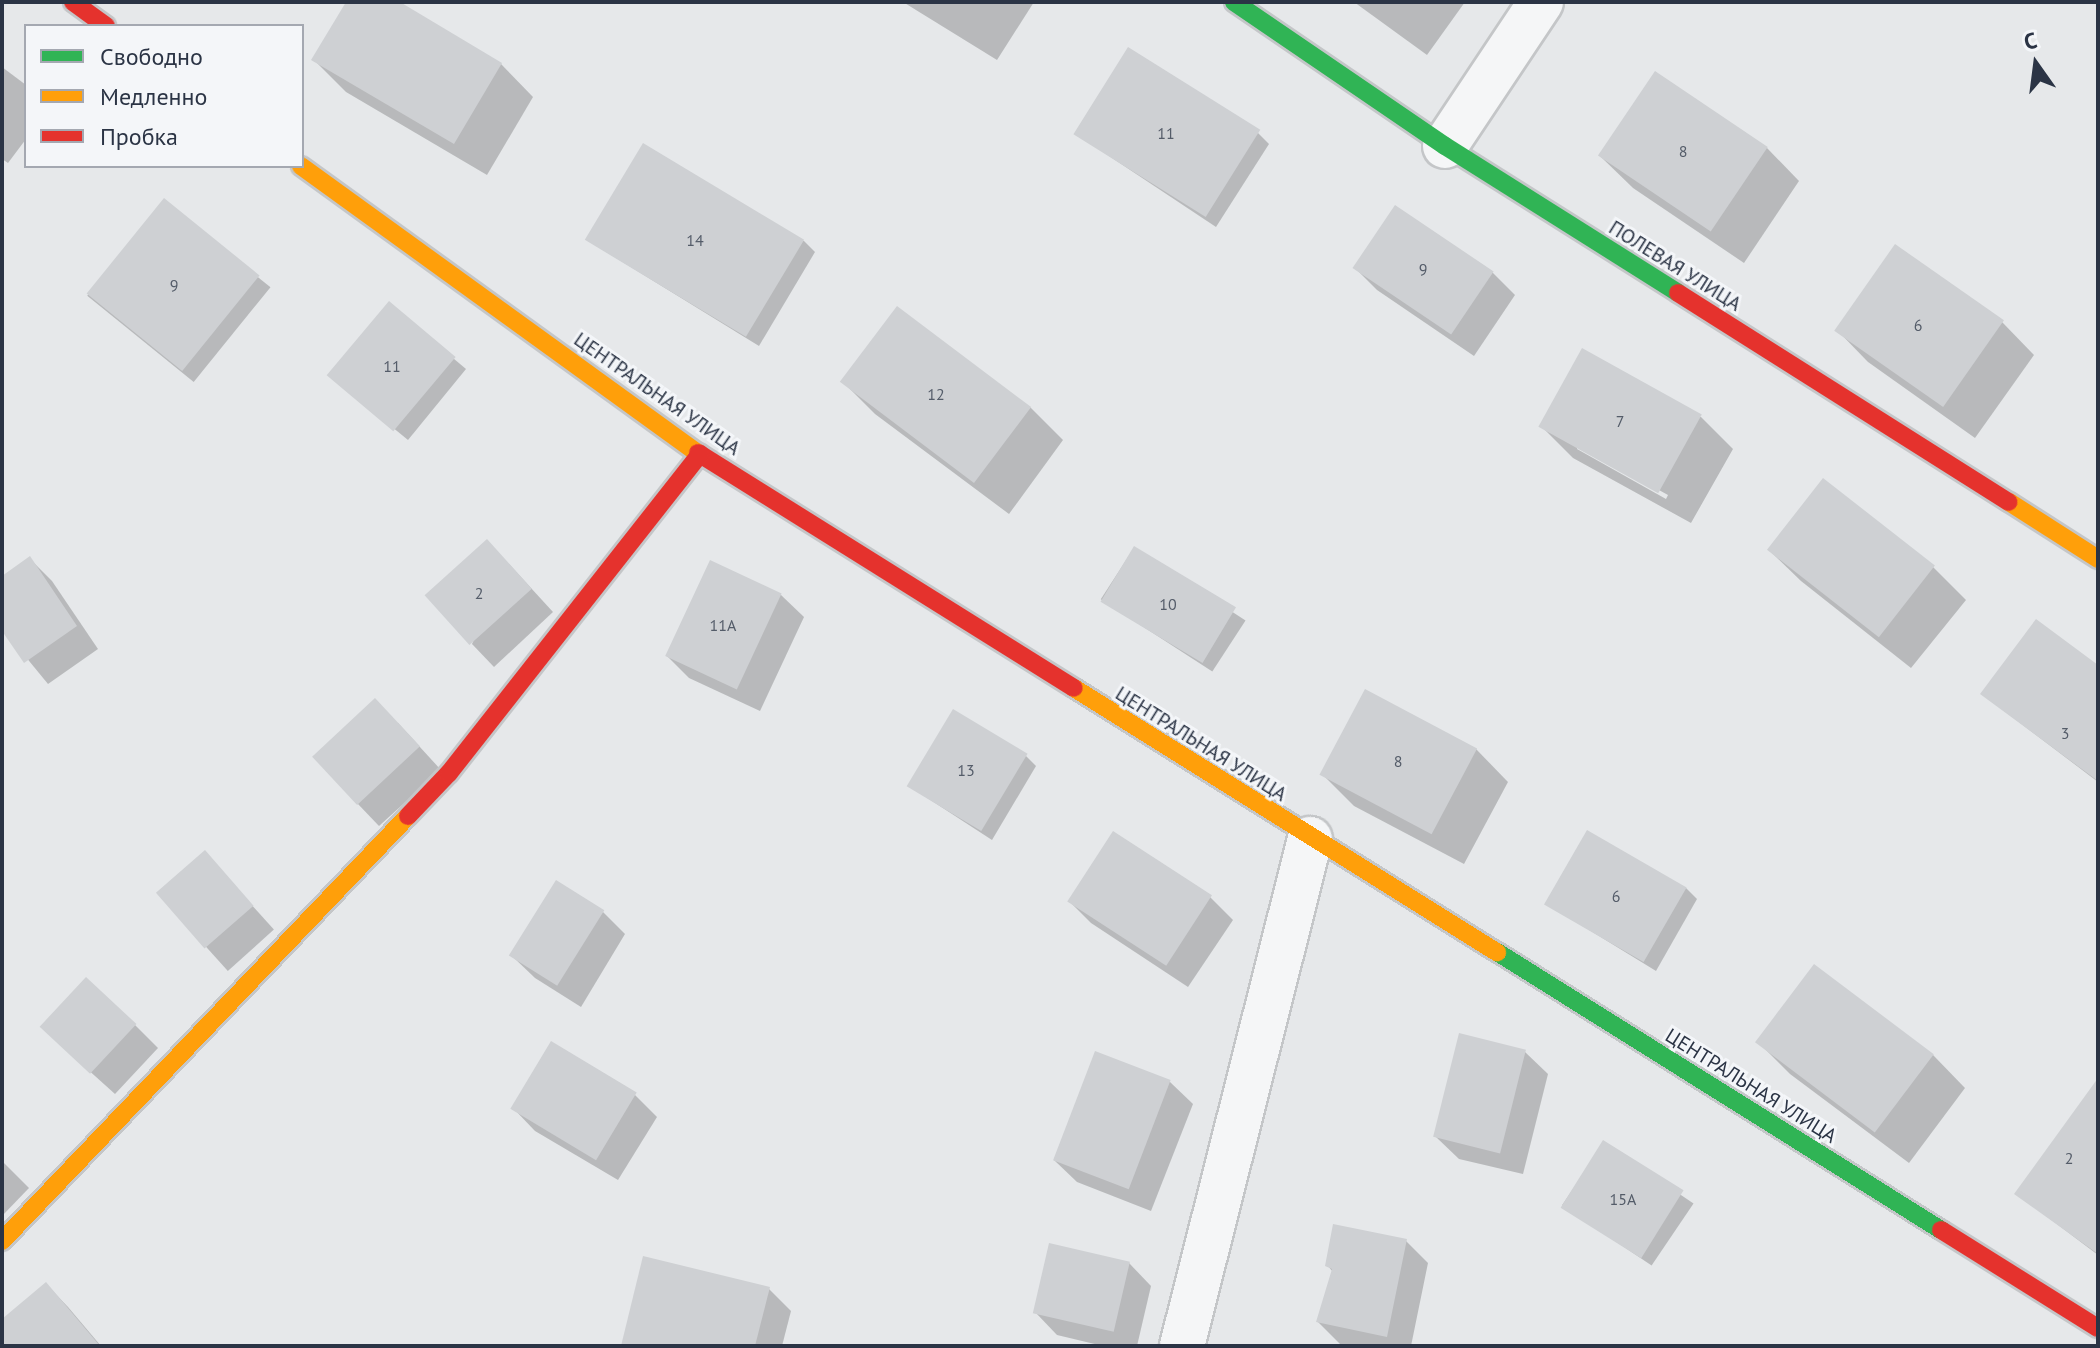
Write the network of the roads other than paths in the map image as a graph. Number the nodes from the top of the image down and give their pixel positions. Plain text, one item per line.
1 (73, 2) edge
2 (1234, 2) edge
3 (1541, 2) edge
4 (103, 24) edge
5 (1445, 146) junction
6 (304, 168) edge
7 (700, 454) junction
8 (2098, 559) edge
9 (1310, 839) junction
10 (2, 1241) edge
11 (2098, 1328) edge
12 (1182, 1346) edge

1 - 4 street
2 - 5 street, ПОЛЕВАЯ УЛИЦА
3 - 5 street
5 - 8 street, ПОЛЕВАЯ УЛИЦА
6 - 7 street, ЦЕНТРАЛЬНАЯ УЛИЦА
7 - 9 street, ЦЕНТРАЛЬНАЯ УЛИЦА
7 - 10 street
9 - 11 street, ЦЕНТРАЛЬНАЯ УЛИЦА
9 - 12 street

